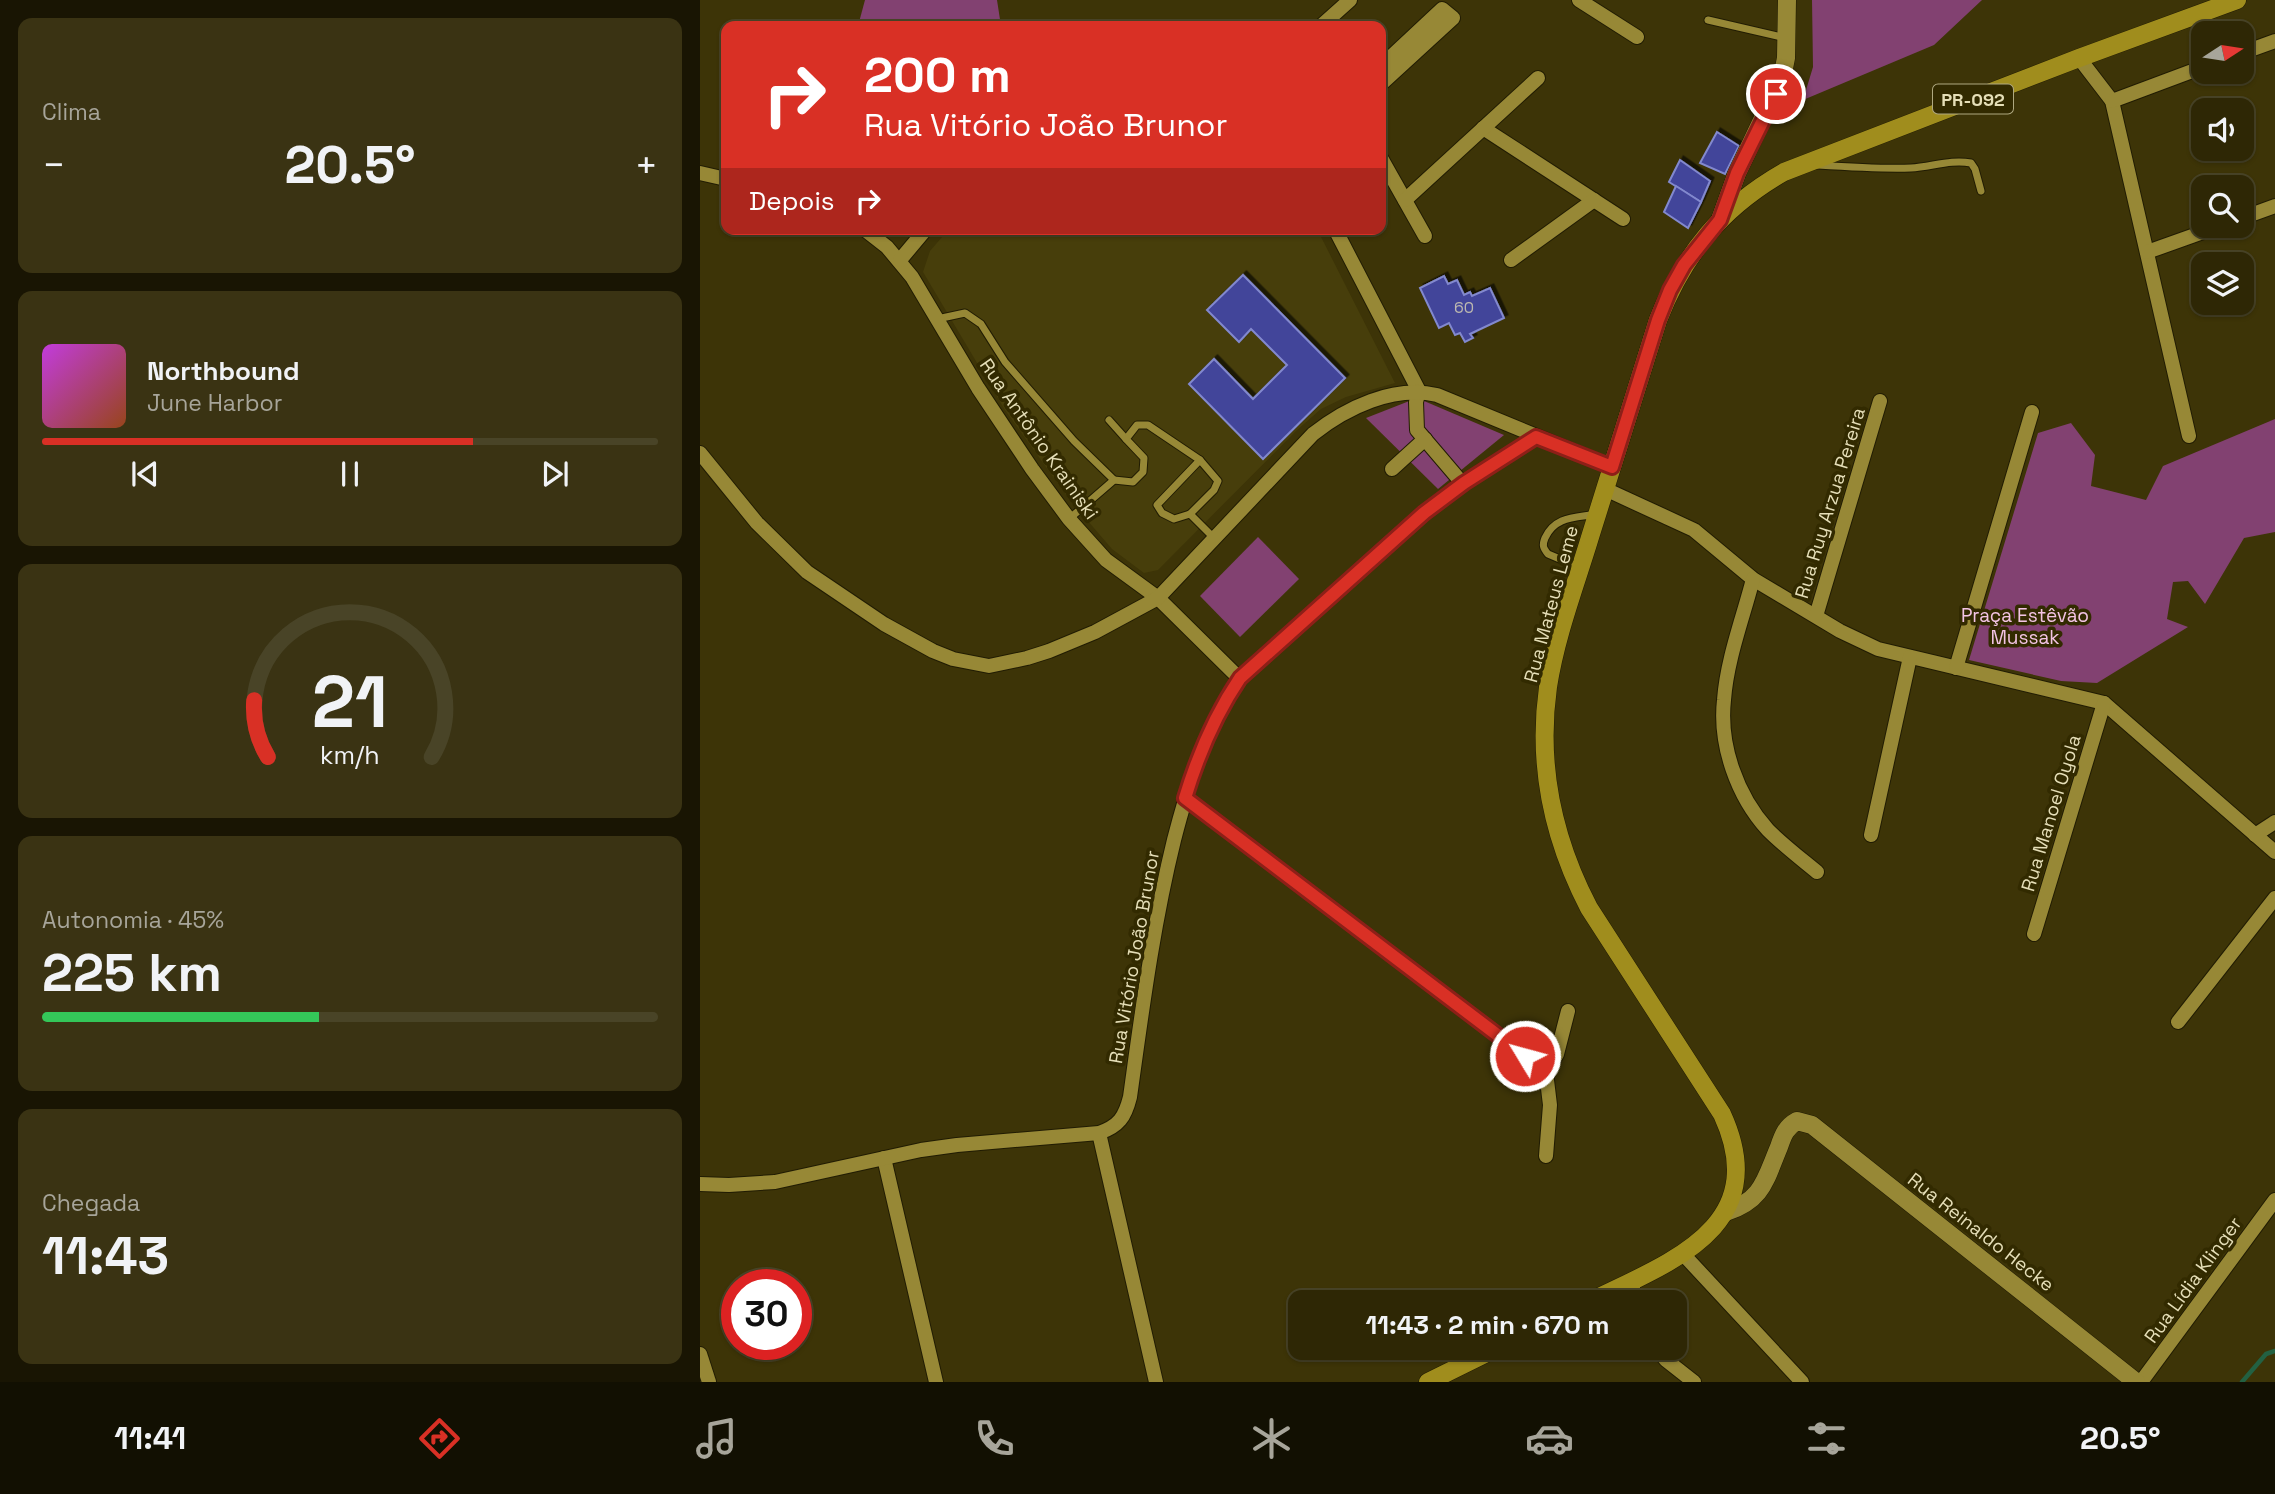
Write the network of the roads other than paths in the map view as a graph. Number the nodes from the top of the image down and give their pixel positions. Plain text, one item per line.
1 (1350, 0) edge
2 (1579, 0) edge
3 (1787, 0) edge
4 (2238, 0) edge
5 (1708, 20) dead end
6 (1327, 21) edge
7 (1637, 37) dead end
8 (1787, 38) junction
9 (2275, 41) edge
10 (2254, 49) edge
11 (2078, 58) junction
12 (1386, 61) edge
13 (2191, 71) edge
14 (1538, 78) dead end
15 (1386, 79) edge
16 (2112, 101) junction
17 (1483, 128) junction
18 (1802, 164) junction
19 (1386, 168) edge
20 (700, 173) edge
21 (721, 178) edge
22 (1981, 191) dead end
23 (1405, 200) junction
24 (1594, 200) junction
25 (2275, 206) edge
26 (2254, 214) edge
27 (1623, 219) dead end
28 (1720, 220) junction
29 (871, 235) edge
30 (921, 235) edge
31 (1338, 235) edge
32 (1425, 236) dead end
33 (2191, 236) edge
34 (2147, 252) junction
35 (900, 260) junction
36 (1511, 260) dead end
37 (937, 320) junction
38 (1419, 391) junction
39 (1880, 401) dead end
40 (2032, 412) dead end
41 (1109, 419) dead end
42 (2189, 436) dead end
43 (1536, 437) junction
44 (1126, 439) junction
45 (1425, 439) junction
46 (700, 453) edge
47 (1200, 460) junction
48 (1612, 467) junction
49 (1392, 469) dead end
50 (1114, 480) junction
51 (1463, 484) junction
52 (1605, 489) junction
53 (1190, 514) junction
54 (1597, 514) junction
55 (1069, 519) junction
56 (1214, 538) junction
57 (1581, 568) junction
58 (1753, 579) junction
59 (1158, 598) junction
60 (1816, 616) junction
61 (1910, 657) junction
62 (1956, 668) junction
63 (1240, 678) junction
64 (2104, 703) junction
65 (1185, 798) junction
66 (2275, 822) edge
67 (1871, 835) dead end
68 (2255, 835) junction
69 (2275, 852) edge
70 (1817, 872) dead end
71 (2275, 898) edge
72 (2034, 934) dead end
73 (1568, 1012) dead end
74 (2178, 1021) dead end
75 (1546, 1072) junction
76 (1099, 1133) junction
77 (1546, 1156) dead end
78 (884, 1158) junction
79 (700, 1184) edge
80 (2275, 1200) edge
81 (1726, 1212) junction
82 (1684, 1254) junction
83 (1630, 1281) junction
84 (1612, 1290) edge
85 (1633, 1290) edge
86 (700, 1354) edge
87 (1473, 1360) edge
88 (1666, 1360) edge
89 (709, 1382) edge
90 (936, 1382) edge
91 (1156, 1382) edge
92 (1428, 1382) edge
93 (1694, 1382) edge
94 (1802, 1382) edge
95 (2139, 1382) edge

1 - 6 street
2 - 7 street
3 - 8 street, Rua Mateus Leme
4 - 11 main road, PR-092
5 - 8 lane
8 - 28 street, Rua Mateus Leme
9 - 10 street
11 - 16 street
11 - 18 main road, PR-092
12 - 15 street
13 - 16 street
14 - 17 street
16 - 34 street
17 - 23 street
17 - 24 street
18 - 22 lane
18 - 28 main road, PR-092
19 - 23 street
20 - 21 street
23 - 32 street
24 - 27 street
24 - 36 street
25 - 26 street
28 - 48 main road, Rua Mateus Leme
29 - 35 street, Rua Antônio Krainiski
30 - 35 street
31 - 38 street
33 - 34 street
34 - 42 street
35 - 37 street, Rua Antônio Krainiski
37 - 50 lane
37 - 55 street, Rua Antônio Krainiski
38 - 43 street
38 - 45 street
38 - 56 street
39 - 60 street, Rua Ruy Arzua Pereira
40 - 62 street
41 - 44 lane
43 - 48 street
43 - 51 street, Rua Vitório João Brunor
44 - 47 lane
44 - 50 lane
45 - 49 street
45 - 51 street
46 - 59 street
47 - 53 lane
47 - 53 lane
48 - 52 main road, Rua Mateus Leme
50 - 55 lane
51 - 63 street, Rua Vitório João Brunor
52 - 54 main road, Rua Mateus Leme
52 - 58 street
53 - 56 lane
54 - 57 main road, Rua Mateus Leme
54 - 57 lane
55 - 59 street, Rua Antônio Krainiski
56 - 59 street
57 - 81 main road, Rua Mateus Leme
58 - 60 street
58 - 70 street
59 - 63 street, Rua Antônio Krainiski
60 - 61 street
61 - 62 street
61 - 67 street
62 - 64 street
63 - 65 street, Rua Vitório João Brunor
64 - 68 street
64 - 72 street, Rua Manoel Oyola
65 - 75 street
65 - 76 street, Rua Vitório João Brunor
66 - 68 street
68 - 69 street
71 - 74 street
73 - 75 street
75 - 77 street
76 - 78 street
76 - 91 street
78 - 79 street
78 - 90 street
80 - 95 street, Rua Lídia Klinger
81 - 82 main road, Rua Mateus Leme
81 - 95 street, Rua Reinaldo Hecke
82 - 83 main road, Rua Mateus Leme
82 - 94 street
83 - 84 main road, Rua Mateus Leme
83 - 85 street
86 - 89 street
87 - 92 main road
88 - 93 street

